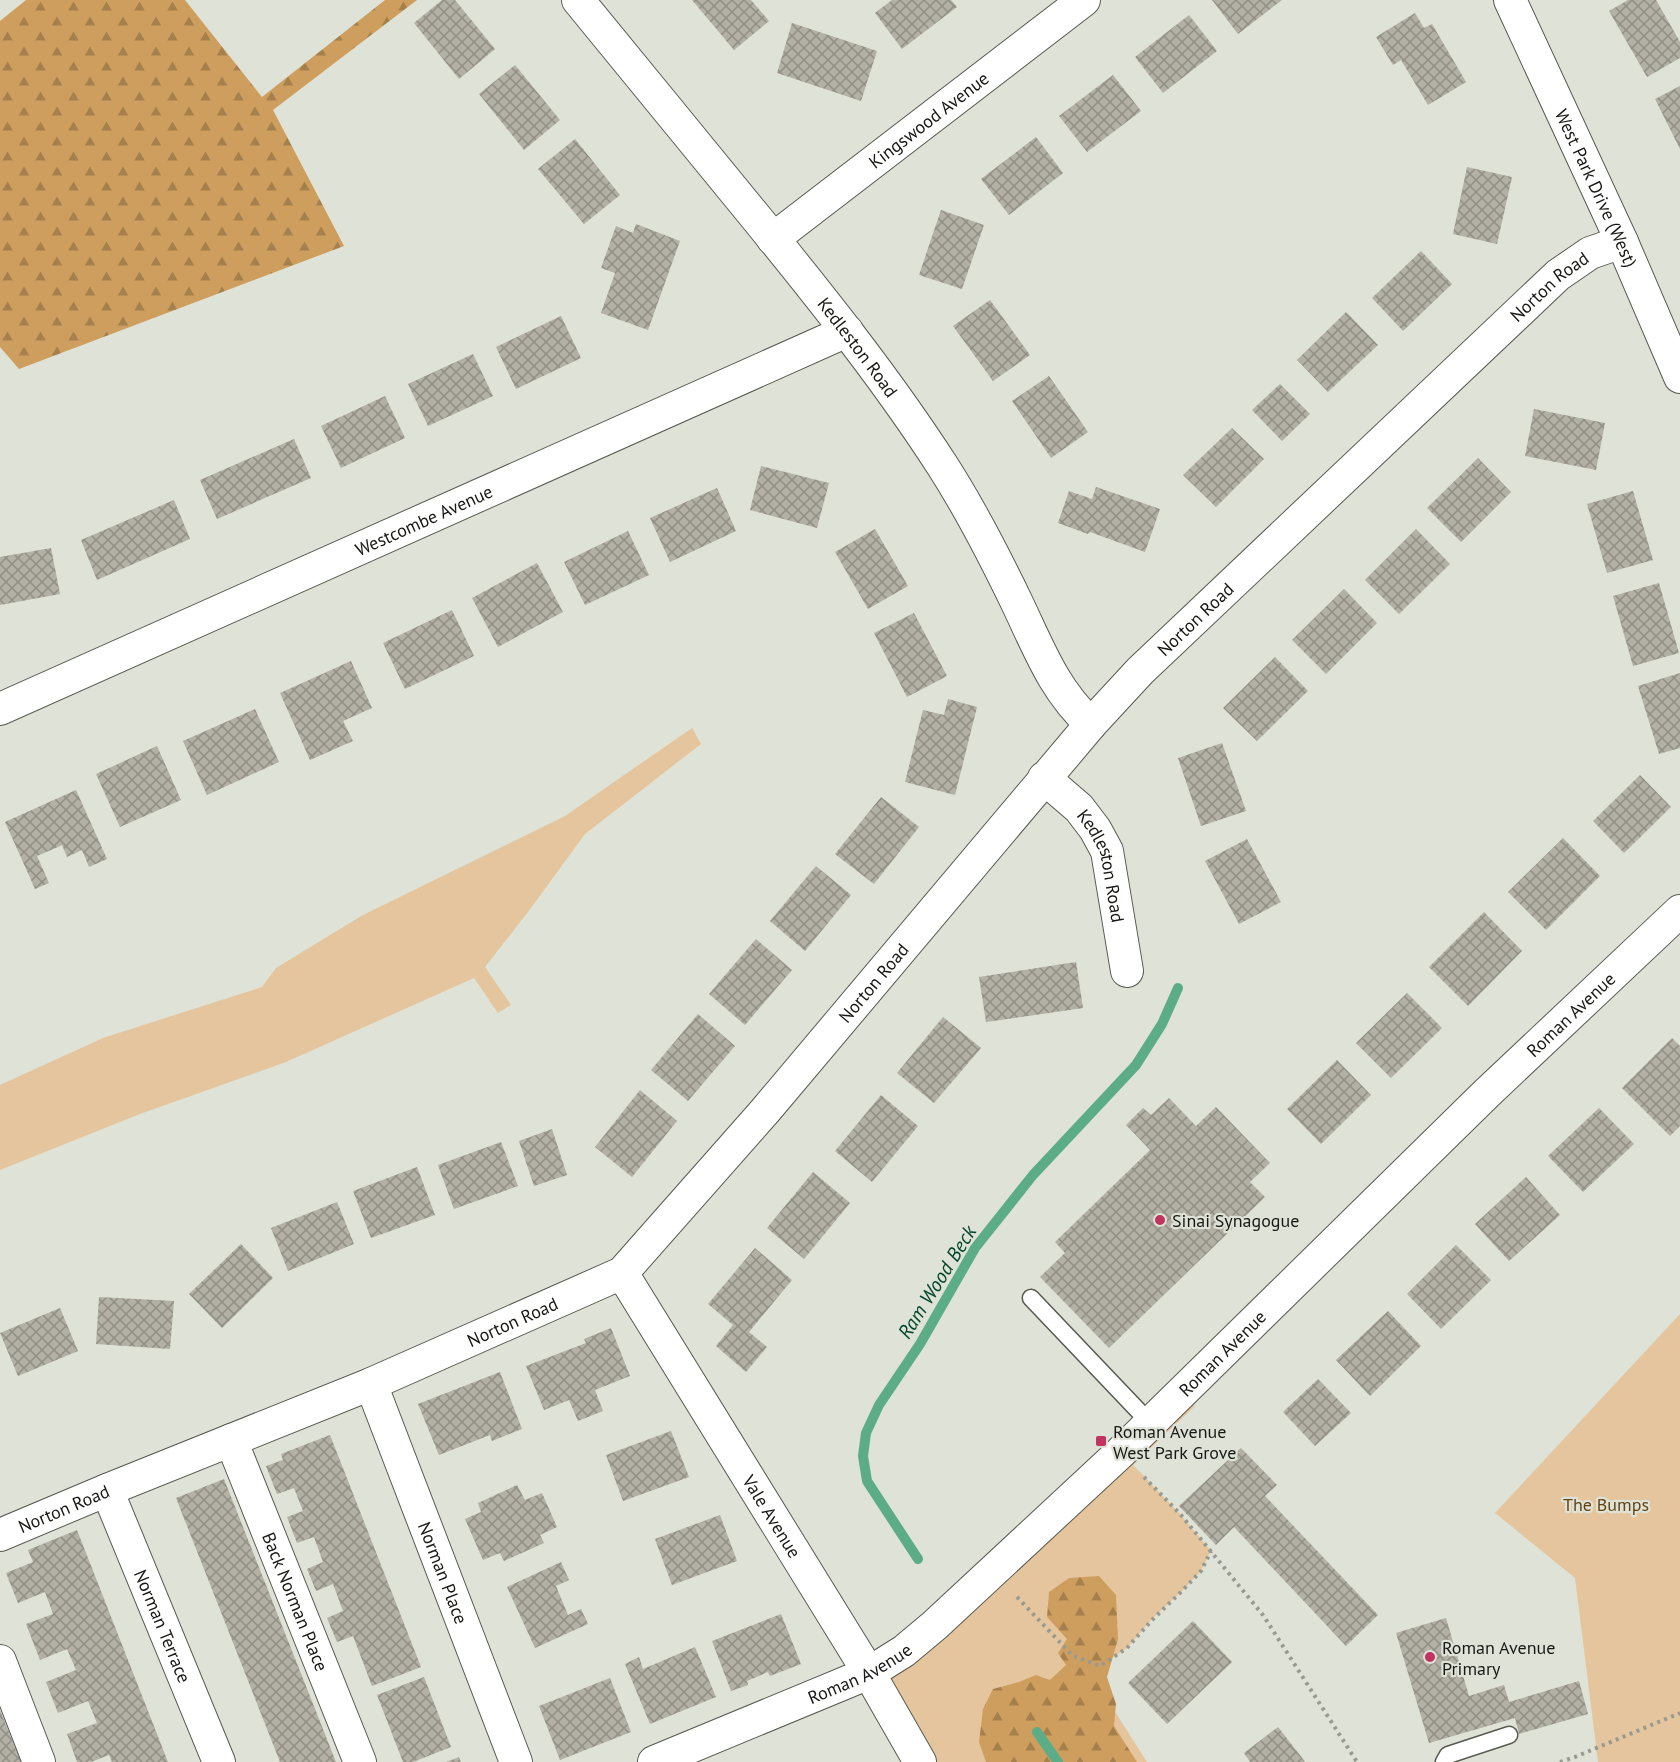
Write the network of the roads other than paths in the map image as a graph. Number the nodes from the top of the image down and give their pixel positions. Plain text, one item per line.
1 (578, 0) edge
2 (1084, 0) edge
3 (1510, 0) edge
4 (773, 239) junction
5 (1622, 242) junction
6 (847, 331) junction
7 (1680, 376) edge
8 (0, 709) edge
9 (1091, 724) junction
10 (1044, 778) junction
11 (1680, 911) edge
12 (1127, 971) dead end
13 (622, 1273) junction
14 (1031, 1298) dead end
15 (371, 1384) junction
16 (1150, 1423) junction
17 (231, 1440) junction
18 (107, 1490) junction
19 (0, 1535) edge
20 (0, 1661) edge
21 (868, 1673) junction
22 (1509, 1735) dead end
23 (39, 1762) edge
24 (219, 1762) edge
25 (360, 1762) edge
26 (516, 1762) edge
27 (654, 1762) edge
28 (920, 1762) edge
29 (1444, 1762) edge

1 - 4 street, Kedleston Road
2 - 4 street, Kingswood Avenue
3 - 5 street, West Park Drive (West)
4 - 6 street, Kedleston Road
5 - 7 street, West Park Drive (West)
5 - 9 street, Norton Road
6 - 8 street, Westcombe Avenue
6 - 9 street, Kedleston Road
9 - 10 street, Norton Road
10 - 12 street, Kedleston Road
10 - 13 street, Norton Road
11 - 16 street, Roman Avenue
13 - 15 street, Norton Road
13 - 21 street, Vale Avenue
14 - 16 lane
15 - 17 street, Norton Road
15 - 26 street, Norman Place
16 - 21 street, Roman Avenue
17 - 18 street, Norton Road
17 - 25 street, Back Norman Place
18 - 19 street, Norton Road
18 - 24 street, Norman Terrace
20 - 23 street
21 - 27 street, Roman Avenue
21 - 28 street, Vale Avenue
22 - 29 lane

